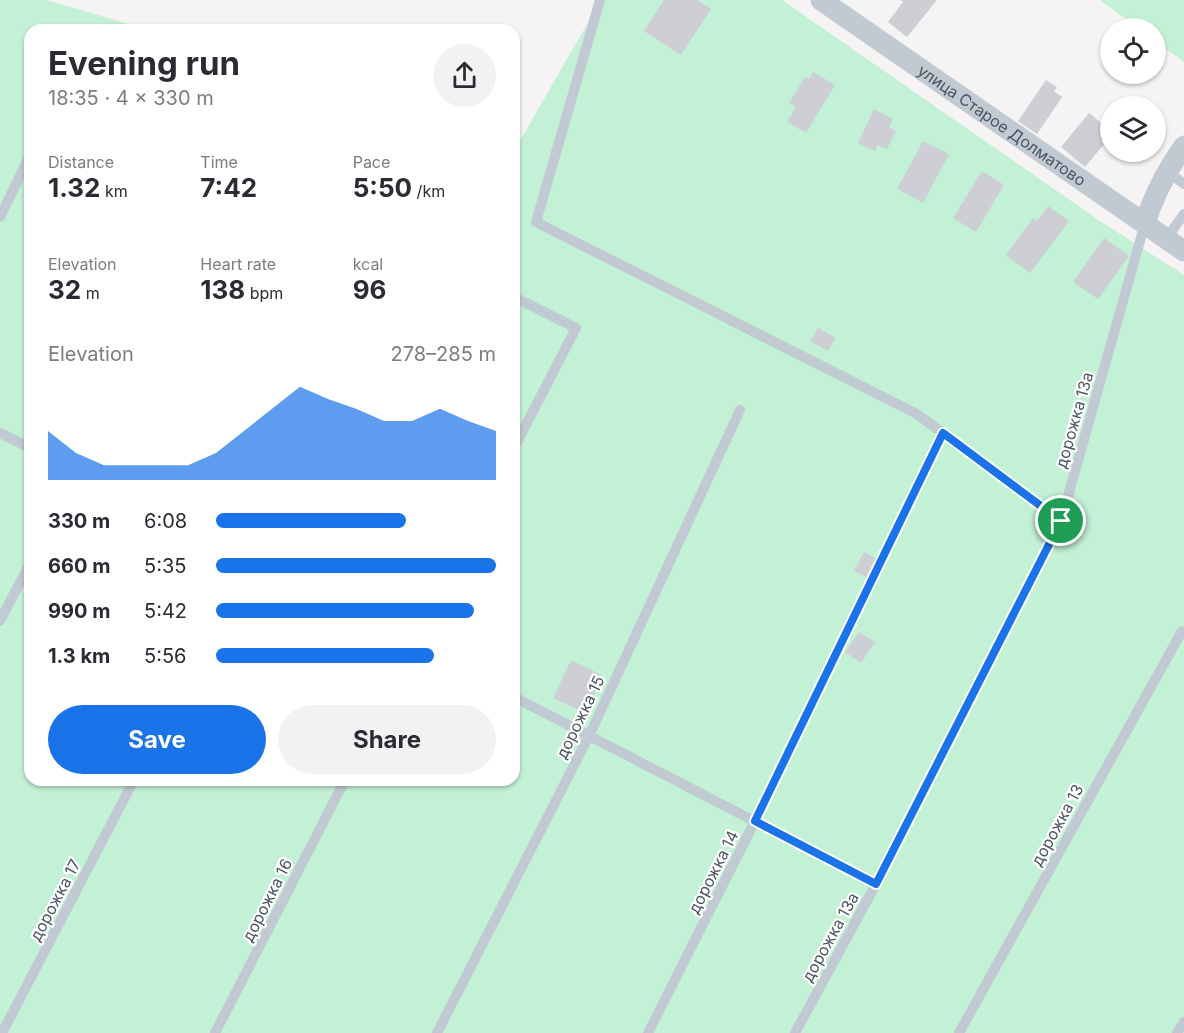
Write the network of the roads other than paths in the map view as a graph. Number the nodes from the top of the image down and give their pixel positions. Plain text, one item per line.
1 (600, 0) edge
2 (821, 0) edge
3 (1184, 146) edge
4 (24, 167) edge
5 (1167, 171) junction
6 (1184, 184) edge
7 (1184, 214) edge
8 (0, 217) edge
9 (1145, 223) junction
10 (1166, 239) junction
11 (1184, 251) edge
12 (520, 300) edge
13 (740, 410) dead end
14 (0, 433) edge
15 (943, 433) junction
16 (520, 436) edge
17 (24, 445) edge
18 (1061, 521) junction
19 (24, 575) edge
20 (0, 621) edge
21 (1182, 631) dead end
22 (520, 701) edge
23 (588, 736) junction
24 (131, 786) edge
25 (342, 786) edge
26 (755, 821) junction
27 (876, 884) junction
28 (1184, 1022) edge
29 (2, 1033) edge
30 (215, 1033) edge
31 (437, 1033) edge
32 (648, 1033) edge
33 (795, 1033) edge
34 (958, 1033) edge
35 (1177, 1033) edge

1 - 15 lane
2 - 9 street, улица Старое Долматово
3 - 5 street
4 - 8 lane
5 - 6 lane
5 - 9 street
7 - 10 lane
9 - 10 street, улица Старое Долматово
9 - 18 lane, дорожка 13а
10 - 11 street, улица Старое Долматово
12 - 16 lane
13 - 23 lane, дорожка 15
14 - 17 lane
15 - 18 lane
15 - 26 lane, дорожка 14
18 - 27 lane, дорожка 13а
19 - 20 lane
21 - 34 lane, дорожка 13
22 - 23 lane
23 - 26 lane
23 - 31 lane, дорожка 15
24 - 29 lane, дорожка 17
25 - 30 lane, дорожка 16
26 - 27 lane
26 - 32 lane, дорожка 14
27 - 33 lane, дорожка 13а
28 - 35 lane

